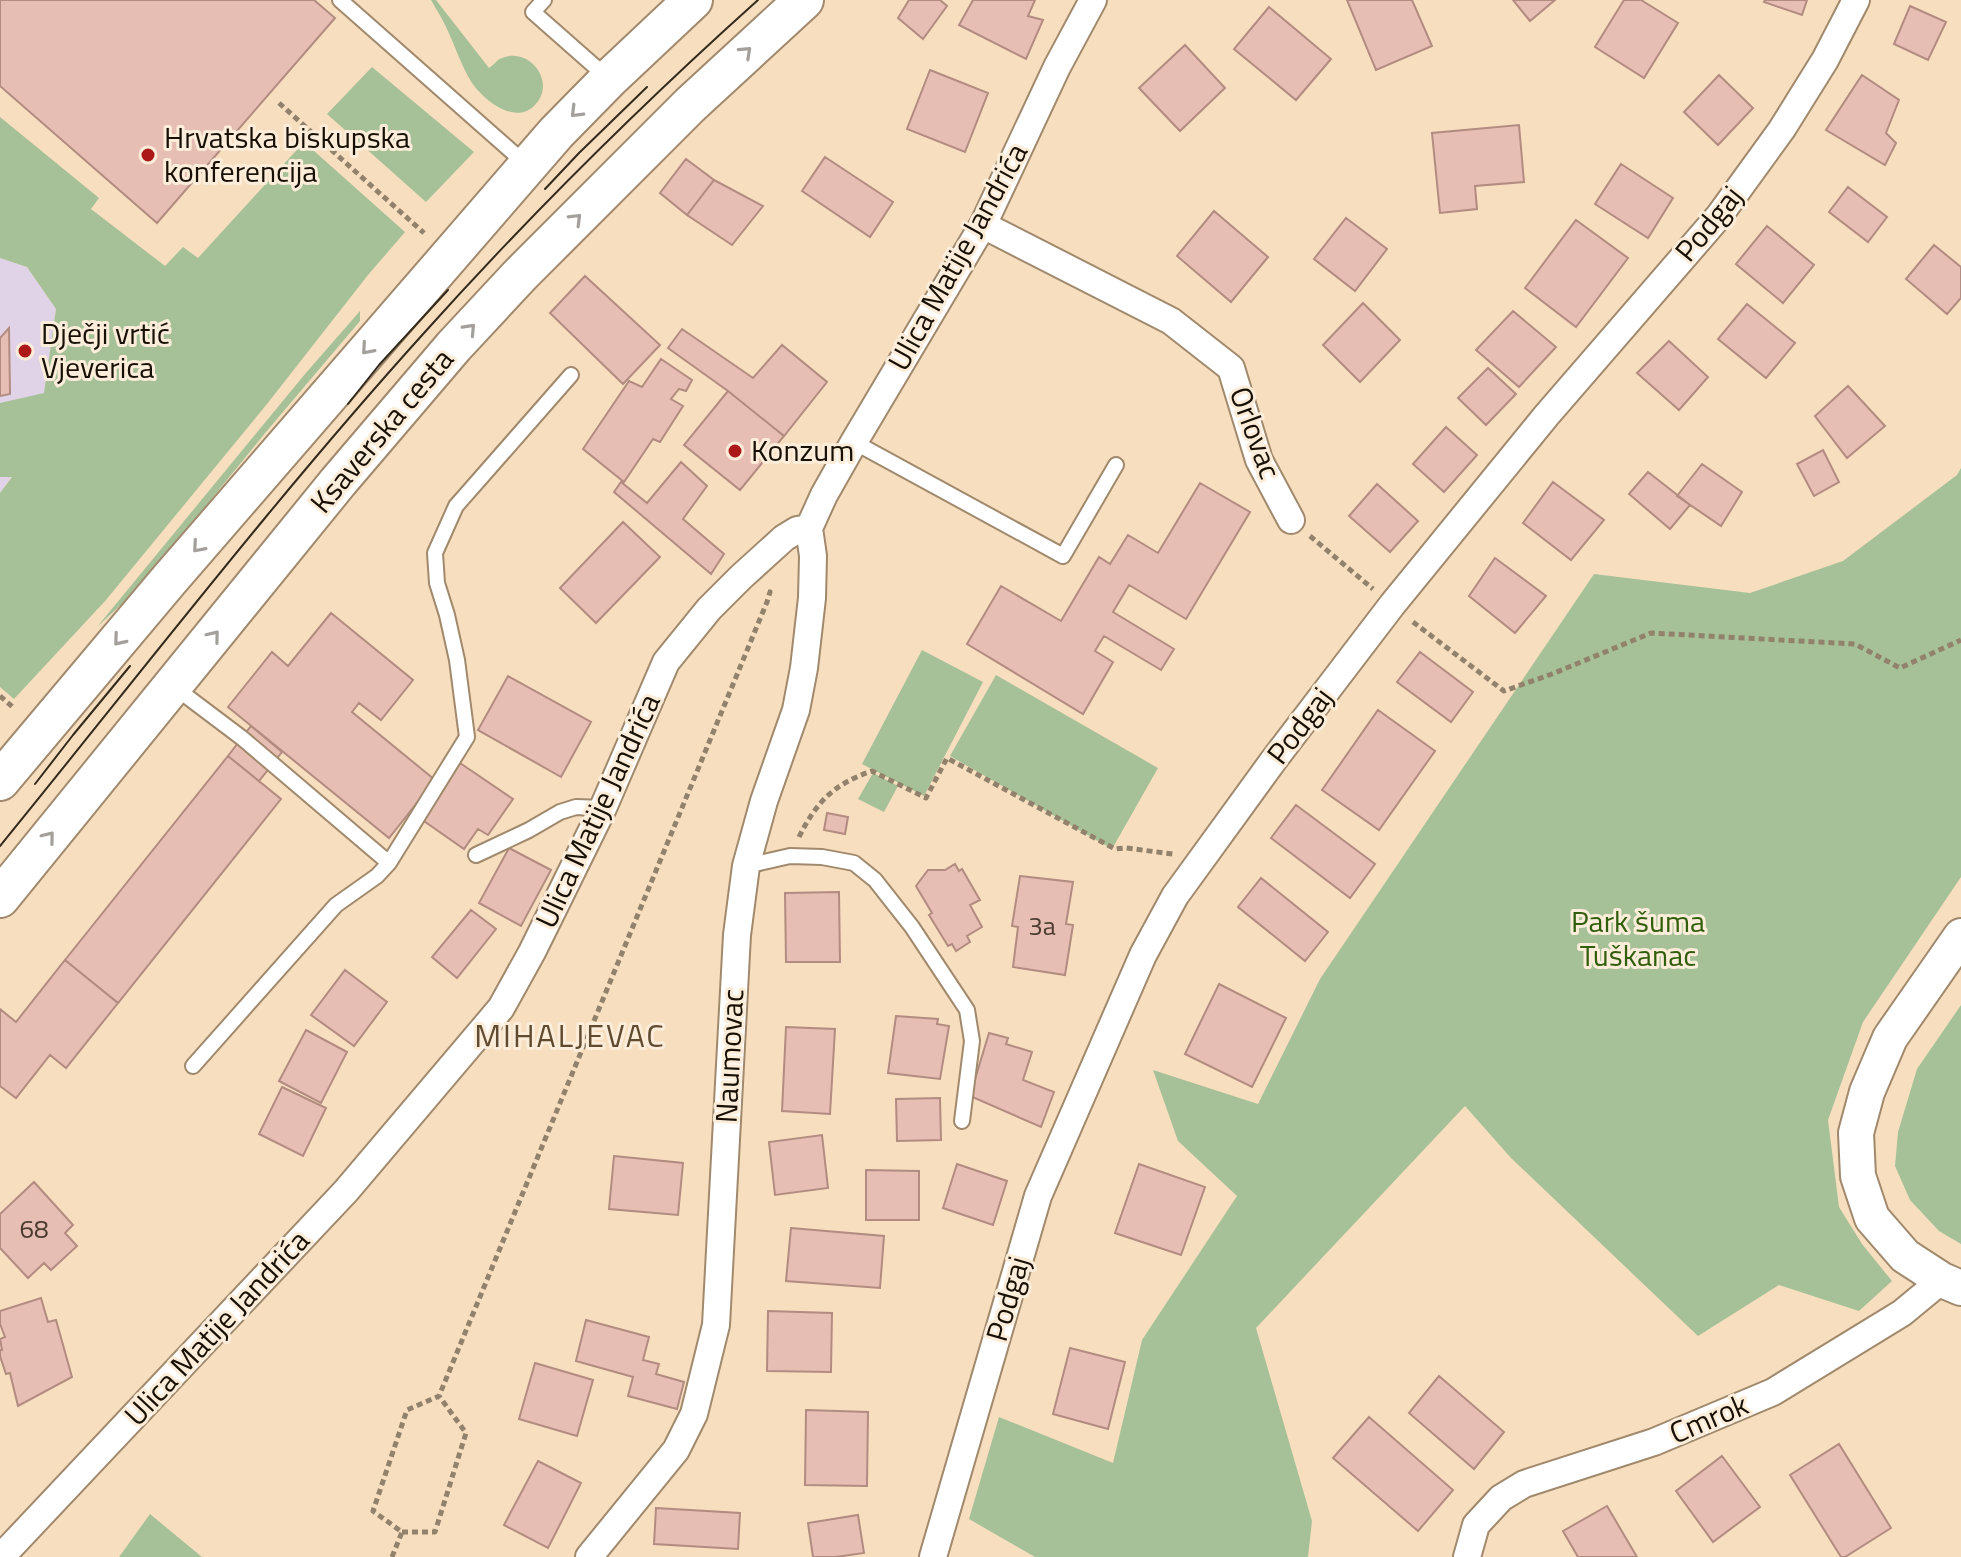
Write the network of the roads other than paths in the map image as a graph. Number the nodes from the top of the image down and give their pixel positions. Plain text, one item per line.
1 (340, 0) edge
2 (544, 0) edge
3 (693, 0) edge
4 (804, 0) edge
5 (1093, 0) edge
6 (1856, 0) edge
7 (609, 79) junction
8 (527, 165) junction
9 (983, 225) junction
10 (571, 375) dead end
11 (854, 442) junction
12 (1116, 465) dead end
13 (1291, 520) road end
14 (809, 528) junction
15 (173, 686) junction
16 (0, 781) edge
17 (603, 808) junction
18 (476, 855) dead end
19 (389, 863) junction
20 (746, 866) junction
21 (0, 898) edge
22 (1961, 936) edge
23 (193, 1066) dead end
24 (962, 1121) dead end
25 (1951, 1284) edge
26 (1, 1557) edge
27 (589, 1557) edge
28 (933, 1557) edge
29 (1467, 1557) edge

1 - 8 lane
2 - 7 lane
3 - 7 main road
15 -> 4 main road, Ksaverska cesta
5 - 9 street, Ulica Matije Jandrića
6 - 28 street, Podgaj
7 -> 8 main road
8 -> 16 main road
9 - 11 street, Ulica Matije Jandrića
9 - 13 street, Orlovac
10 - 19 lane
11 - 12 lane
11 - 14 street, Ulica Matije Jandrića
14 - 17 street, Ulica Matije Jandrića
14 - 20 street, Naumovac
15 - 19 lane
21 -> 15 main road, Ksaverska cesta
17 - 18 lane
17 - 26 street, Ulica Matije Jandrića
19 - 23 lane
20 - 24 lane
20 - 27 street, Naumovac
22 - 25 street
25 - 29 street, Cmrok

